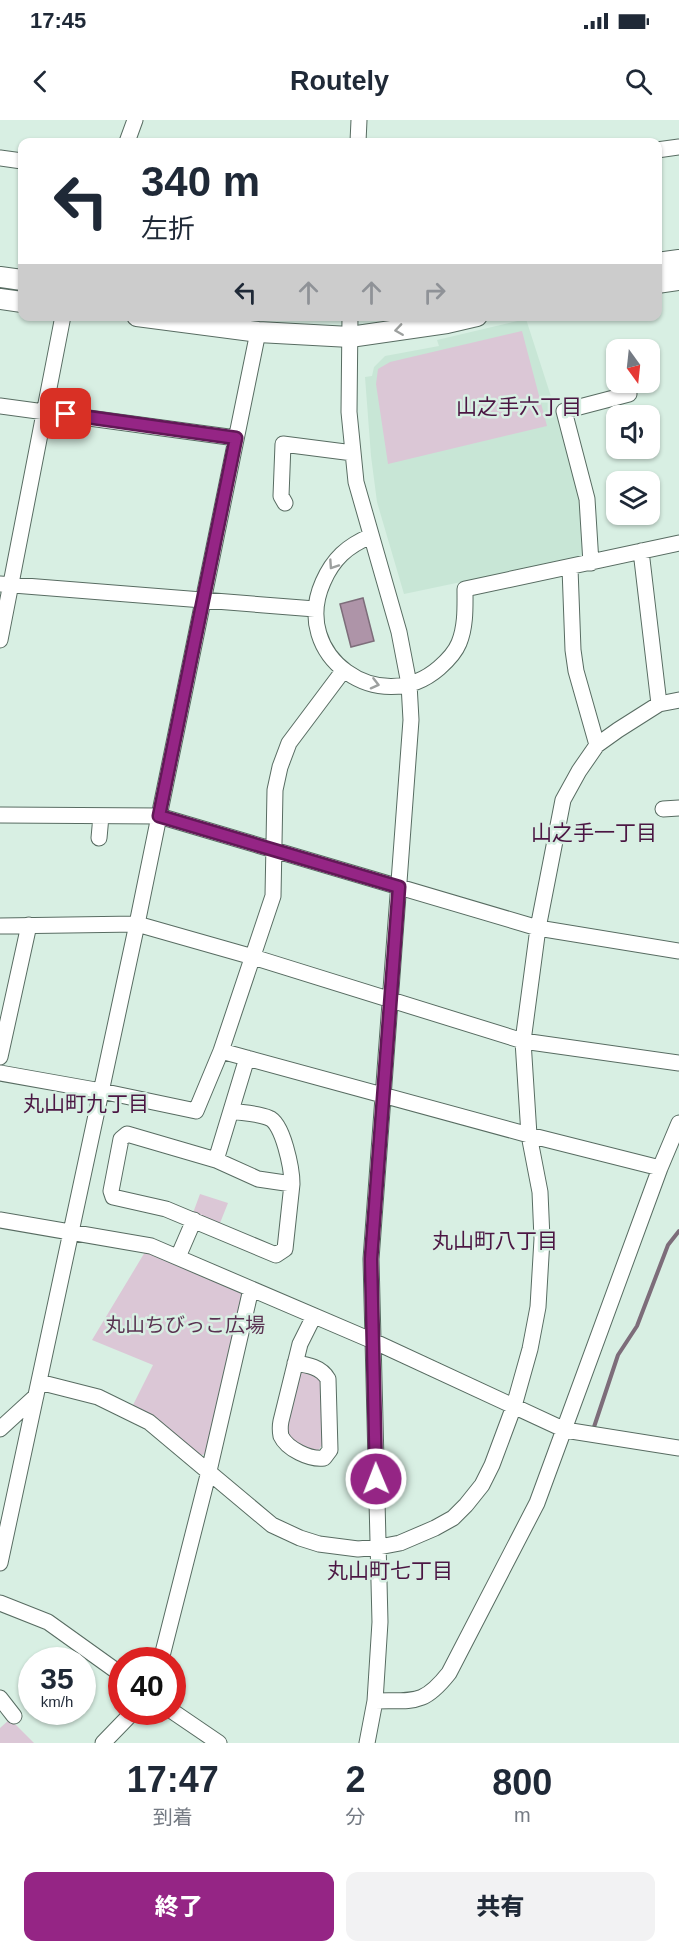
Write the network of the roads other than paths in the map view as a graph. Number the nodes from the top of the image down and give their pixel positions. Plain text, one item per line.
1 (135, 120) edge
2 (359, 120) edge
3 (128, 138) edge
4 (358, 138) edge
5 (679, 147) edge
6 (662, 149) edge
7 (0, 158) edge
8 (18, 161) edge
9 (679, 260) edge
10 (662, 262) edge
11 (0, 277) edge
12 (18, 279) edge
13 (679, 280) edge
14 (662, 283) edge
15 (0, 299) edge
16 (18, 301) edge
17 (62, 321) edge
18 (175, 321) edge
19 (350, 321) edge
20 (456, 321) edge
21 (258, 332) junction
22 (350, 337) junction
23 (629, 394) dead end
24 (0, 406) edge
25 (45, 411) junction
26 (236, 438) junction
27 (353, 453) junction
28 (285, 503) dead end
29 (371, 536) junction
30 (679, 543) edge
31 (641, 551) junction
32 (591, 563) junction
33 (570, 568) junction
34 (5, 585) edge
35 (204, 600) junction
36 (315, 609) junction
37 (0, 640) edge
38 (343, 671) junction
39 (409, 684) junction
40 (679, 700) edge
41 (659, 704) junction
42 (597, 745) junction
43 (679, 808) edge
44 (663, 809) dead end
45 (0, 815) edge
46 (101, 816) junction
47 (159, 816) junction
48 (99, 838) dead end
49 (274, 850) junction
50 (399, 887) junction
51 (137, 924) junction
52 (29, 925) junction
53 (0, 926) edge
54 (538, 928) junction
55 (679, 951) edge
56 (253, 957) junction
57 (391, 1000) junction
58 (523, 1041) junction
59 (221, 1051) junction
60 (0, 1057) edge
61 (247, 1058) junction
62 (679, 1063) edge
63 (0, 1073) edge
64 (101, 1091) junction
65 (385, 1094) junction
66 (231, 1111) junction
67 (679, 1123) edge
68 (529, 1135) junction
69 (216, 1160) junction
70 (660, 1168) junction
71 (292, 1184) junction
72 (0, 1220) edge
73 (194, 1220) junction
74 (72, 1232) junction
75 (178, 1257) junction
76 (251, 1289) junction
77 (314, 1316) junction
78 (373, 1341) junction
79 (295, 1363) junction
80 (38, 1389) junction
81 (514, 1406) junction
82 (0, 1429) edge
83 (565, 1430) junction
84 (679, 1448) edge
85 (209, 1471) junction
86 (378, 1547) junction
87 (0, 1563) edge
88 (0, 1603) edge
89 (164, 1647) edge
90 (108, 1665) edge
91 (0, 1698) edge
92 (375, 1701) junction
93 (14, 1716) dead end
94 (186, 1721) edge
95 (120, 1725) edge
96 (103, 1743) edge
97 (219, 1743) edge
98 (367, 1743) edge

1 - 3 street
2 - 4 street
5 - 6 street
7 - 8 street
9 - 10 main road
11 - 12 main road
13 - 14 main road
15 - 16 main road
17 - 25 street
18 - 21 main road
19 - 22 street
20 -> 22 main road
21 - 22 main road
21 - 26 street
22 - 27 street
23 - 32 street
24 - 25 street
25 - 26 street
25 - 34 street
26 - 35 street
27 - 28 street
27 - 29 street
29 -> 36 street
29 - 39 street
30 - 31 street
31 - 32 street
31 - 41 street
32 - 33 street
33 - 39 street
33 - 42 street
34 - 35 street
34 - 37 street
35 - 36 street
35 - 47 street
36 - 38 street
38 -> 39 street
38 - 49 street
39 - 50 street
40 - 41 street
41 - 42 street
42 - 54 street
43 - 44 street
45 - 46 street
46 - 47 street
46 - 48 street
47 - 49 street
47 - 51 street
49 - 50 street
49 - 56 street
50 - 54 street
50 - 57 street
51 - 52 street
51 - 56 street
51 - 64 street
52 - 53 street
52 - 60 street
54 - 55 street
54 - 58 street
56 - 57 street
56 - 59 street
57 - 58 street
57 - 65 street
58 - 62 street
58 - 68 street
59 - 61 street
59 - 64 street
61 - 65 street
61 - 66 street
63 - 64 street
64 - 74 street
65 - 68 street
65 - 78 street
66 - 69 street
66 - 71 street
67 - 70 street
68 - 70 street
68 - 81 street
69 - 71 street
69 - 73 street
70 - 83 street
71 - 73 street
72 - 74 street
73 - 75 street
74 - 75 street
74 - 80 street
75 - 76 street
76 - 77 street
76 - 85 street
77 - 78 street
77 - 79 street
78 - 81 street
78 - 86 street
79 - 79 street
80 - 82 street
80 - 85 street
80 - 87 street
81 - 83 street
81 - 86 street
83 - 84 street
83 - 92 street
85 - 86 street
85 - 89 street
86 - 92 street
88 - 90 street
91 - 93 street
92 - 98 street
94 - 97 street
95 - 96 street

